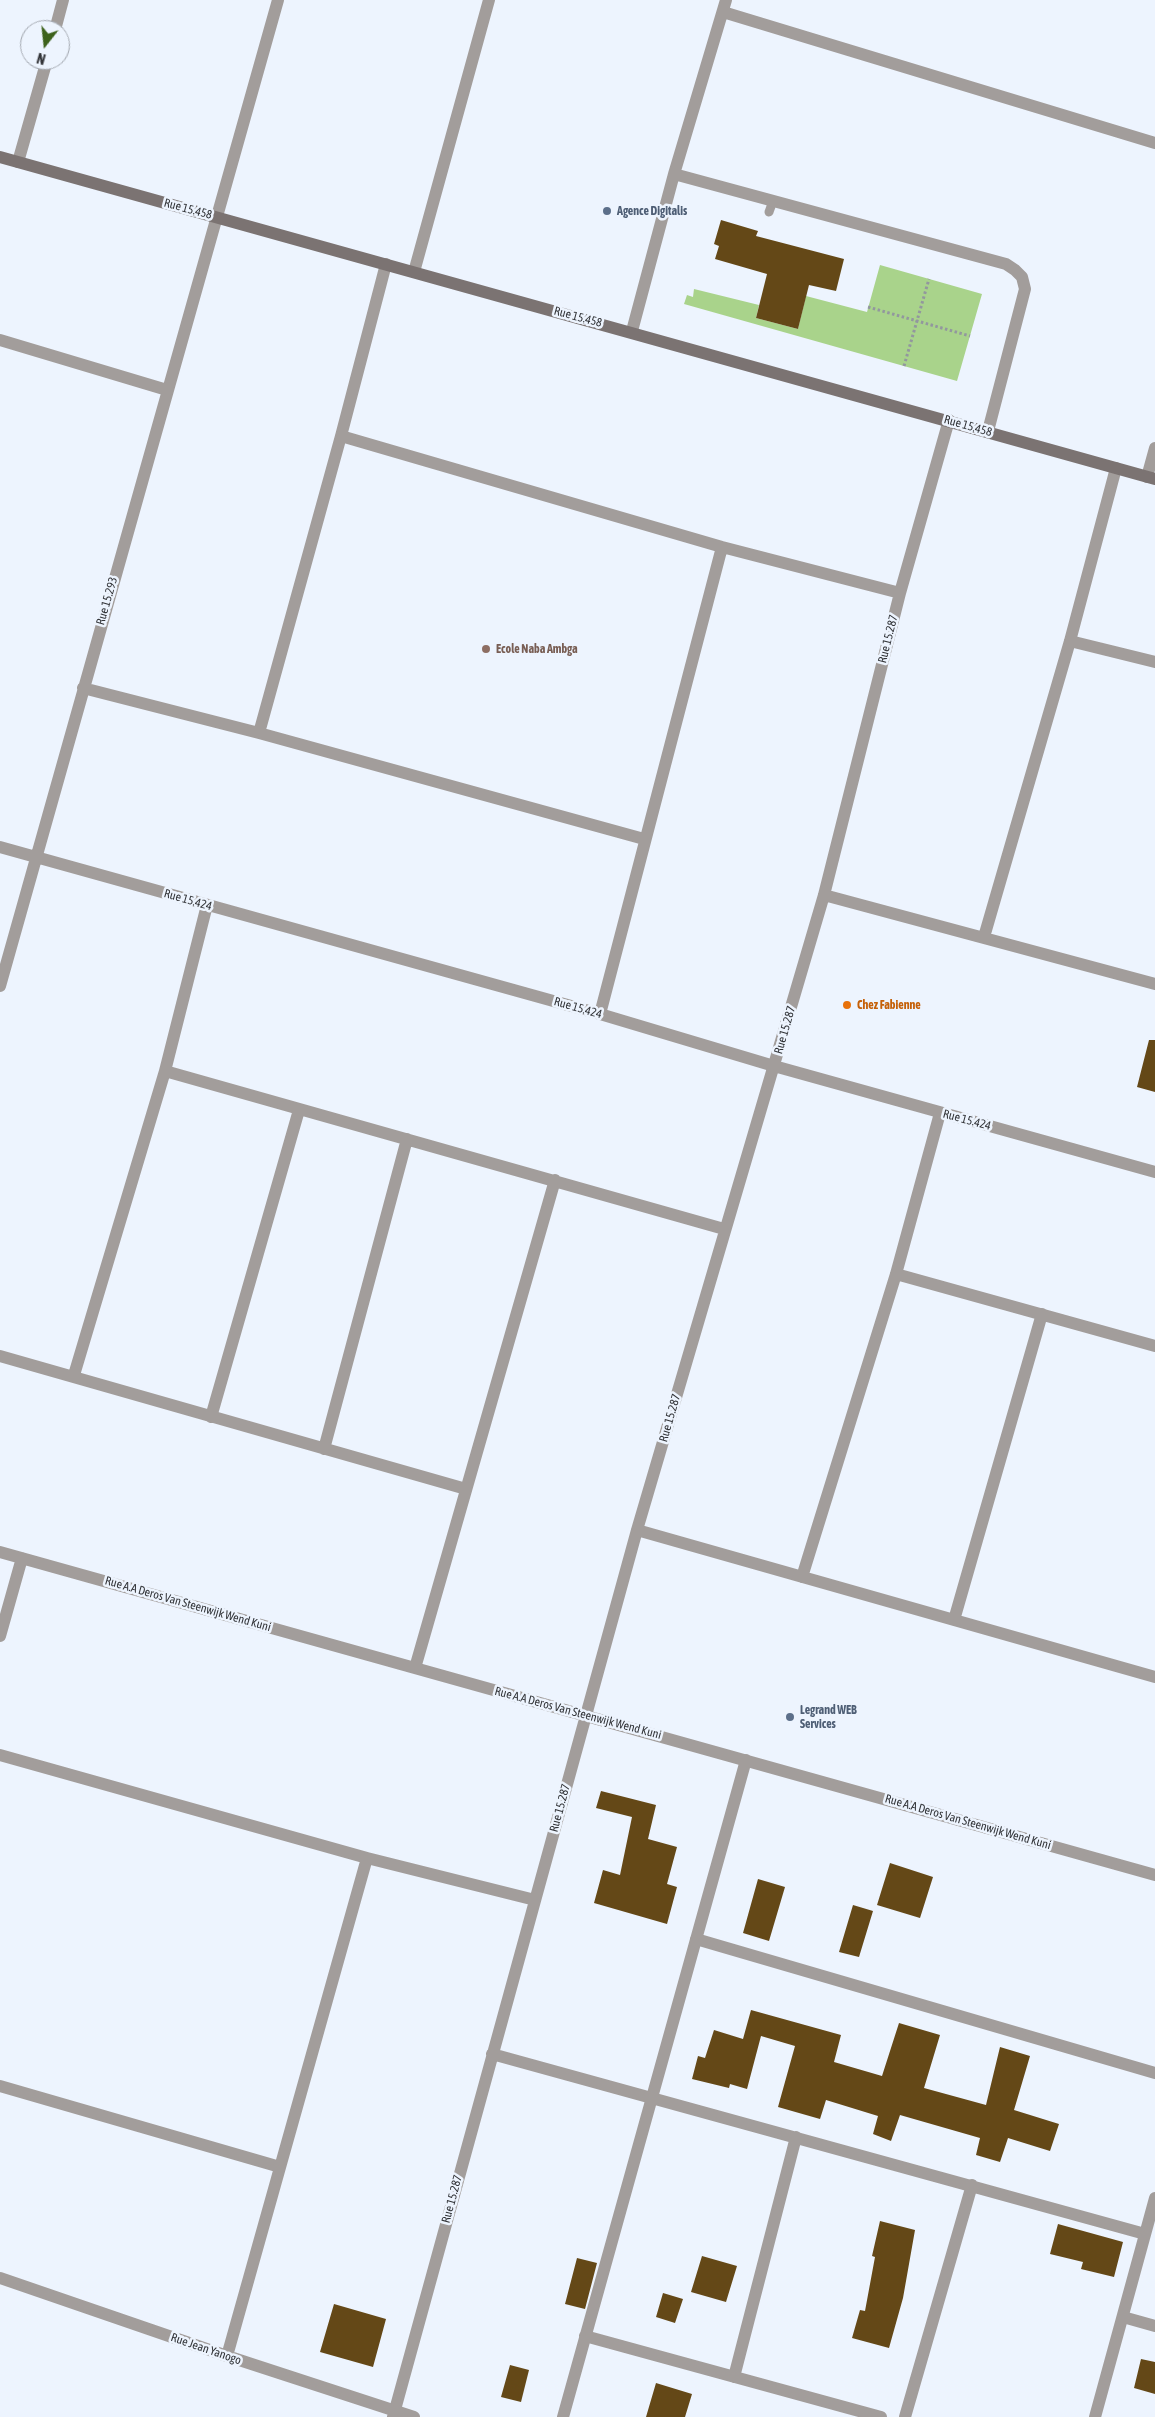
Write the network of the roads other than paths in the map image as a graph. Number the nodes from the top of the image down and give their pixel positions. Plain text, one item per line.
1 (63, 0) edge
2 (278, 0) edge
3 (489, 0) edge
4 (725, 6) edge
5 (58, 20) edge
6 (44, 70) edge
7 (1155, 143) edge
8 (0, 157) edge
9 (18, 162) junction
10 (674, 174) junction
11 (216, 216) junction
12 (386, 264) junction
13 (414, 272) junction
14 (632, 331) junction
15 (0, 340) edge
16 (167, 390) junction
17 (949, 420) junction
18 (988, 431) junction
19 (341, 436) junction
20 (1155, 448) edge
21 (1116, 468) junction
22 (1151, 478) edge
23 (722, 547) junction
24 (900, 593) junction
25 (1070, 641) junction
26 (1155, 662) edge
27 (83, 688) junction
28 (259, 733) junction
29 (644, 839) junction
30 (0, 847) edge
31 (37, 858) junction
32 (824, 895) junction
33 (207, 905) junction
34 (984, 937) junction
35 (1155, 984) edge
36 (0, 986) edge
37 (600, 1014) junction
38 (774, 1066) junction
39 (165, 1071) junction
40 (299, 1110) junction
41 (940, 1113) junction
42 (406, 1139) junction
43 (1155, 1172) edge
44 (554, 1180) junction
45 (724, 1228) junction
46 (896, 1274) junction
47 (1042, 1314) junction
48 (1155, 1346) edge
49 (0, 1356) edge
50 (74, 1375) junction
51 (211, 1417) junction
52 (324, 1449) junction
53 (466, 1489) junction
54 (637, 1530) junction
55 (0, 1552) edge
56 (22, 1558) junction
57 (802, 1577) junction
58 (954, 1620) junction
59 (0, 1636) edge
60 (415, 1668) junction
61 (1155, 1677) edge
62 (586, 1715) junction
63 (0, 1755) edge
64 (746, 1760) junction
65 (367, 1858) junction
66 (1155, 1875) edge
67 (535, 1900) junction
68 (696, 1939) junction
69 (492, 2054) junction
70 (1155, 2073) edge
71 (0, 2086) edge
72 (652, 2098) junction
73 (796, 2137) junction
74 (280, 2167) junction
75 (972, 2185) junction
76 (1155, 2198) edge
77 (1145, 2234) junction
78 (0, 2278) edge
79 (1123, 2317) junction
80 (1155, 2326) edge
81 (585, 2336) junction
82 (227, 2356) junction
83 (734, 2377) junction
84 (393, 2414) edge
85 (414, 2417) edge
86 (563, 2417) edge
87 (881, 2417) edge
88 (905, 2417) edge
89 (1095, 2417) edge

1 - 5 street
2 - 11 street, Rue 15.293
3 - 13 street
4 - 7 street
4 - 10 street
6 - 9 street
8 - 9 main road, Rue 15.458
9 - 11 main road, Rue 15.458
10 - 14 street
10 - 18 street
11 - 12 main road, Rue 15.458
11 - 16 street, Rue 15.293
12 - 13 main road, Rue 15.458
12 - 19 street
13 - 14 main road, Rue 15.458
14 - 17 main road, Rue 15.458
15 - 16 street
16 - 27 street, Rue 15.293
17 - 18 main road, Rue 15.458
17 - 24 street, Rue 15.287
18 - 21 main road, Rue 15.458
19 - 23 street
19 - 28 street
20 - 22 street
21 - 22 main road, Rue 15.458
21 - 25 street
23 - 24 street
23 - 29 street
24 - 32 street, Rue 15.287
25 - 26 street
25 - 34 street
27 - 28 street
27 - 31 street, Rue 15.293
28 - 29 street
29 - 37 street
30 - 31 street, Rue 15.424
31 - 33 street, Rue 15.424
31 - 36 street, Rue 15.293
32 - 34 street
32 - 38 street, Rue 15.287
33 - 37 street, Rue 15.424
33 - 39 street
34 - 35 street
37 - 38 street, Rue 15.424
38 - 41 street, Rue 15.424
38 - 45 street, Rue 15.287
39 - 40 street
39 - 50 street
40 - 42 street
40 - 51 street
41 - 43 street, Rue 15.424
41 - 46 street
42 - 44 street
42 - 52 street
44 - 45 street
44 - 53 street
45 - 54 street, Rue 15.287
46 - 47 street
46 - 57 street
47 - 48 street
47 - 58 street
49 - 50 street
50 - 51 street
51 - 52 street
52 - 53 street
53 - 60 street
54 - 57 street
54 - 62 street, Rue 15.287
55 - 56 street, Rue A.A Deros Van Steenwijk Wend Kuni
56 - 59 street
56 - 60 street, Rue A.A Deros Van Steenwijk Wend Kuni
57 - 58 street
58 - 61 street
60 - 62 street, Rue A.A Deros Van Steenwijk Wend Kuni
62 - 64 street, Rue A.A Deros Van Steenwijk Wend Kuni
62 - 67 street, Rue 15.287
63 - 65 street
64 - 66 street, Rue A.A Deros Van Steenwijk Wend Kuni
64 - 68 street
65 - 67 street
65 - 74 street
67 - 69 street, Rue 15.287
68 - 70 street
68 - 72 street
69 - 72 street
69 - 84 street, Rue 15.287
71 - 74 street
72 - 73 street
72 - 81 street
73 - 75 street
73 - 83 street
74 - 82 street
75 - 77 street
75 - 88 street
76 - 77 street
77 - 79 street
78 - 82 street, Rue Jean Yanogo
79 - 80 street
79 - 89 street
81 - 83 street
81 - 86 street
82 - 84 street, Rue Jean Yanogo
83 - 87 street
84 - 85 street, Rue Jean Yanogo

